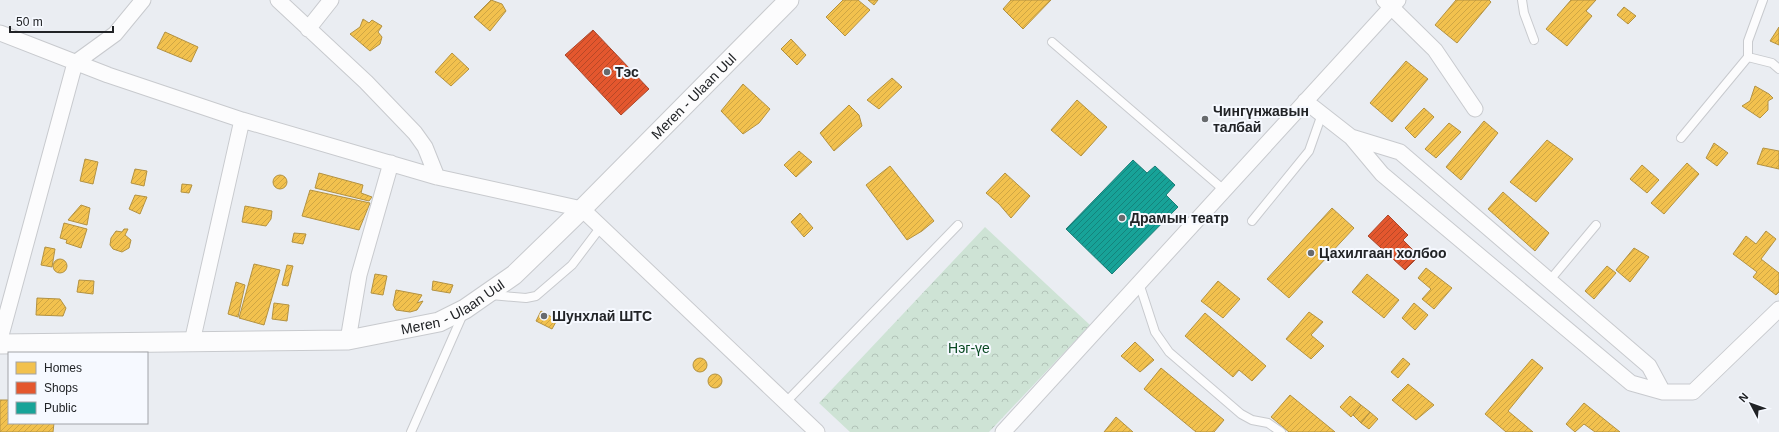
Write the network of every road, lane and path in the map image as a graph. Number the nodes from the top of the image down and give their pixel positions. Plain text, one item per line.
1 (143, 0) edge
2 (278, 0) edge
3 (332, 0) edge
4 (789, 0) edge
5 (1522, 0) edge
6 (1763, 0) edge
7 (1391, 2) edge
8 (308, 29) junction
9 (0, 33) edge
10 (1534, 40) dead end
11 (1052, 42) dead end
12 (1748, 57) junction
13 (75, 63) junction
14 (1779, 70) edge
15 (1305, 101) junction
16 (1475, 109) dead end
17 (1322, 114) junction
18 (242, 120) junction
19 (1351, 137) junction
20 (1681, 138) dead end
21 (391, 163) junction
22 (437, 177) junction
23 (1224, 190) junction
24 (582, 209) junction
25 (1252, 221) dead end
26 (958, 225) dead end
27 (1596, 225) dead end
28 (600, 228) junction
29 (1550, 280) junction
30 (1139, 283) junction
31 (487, 294) junction
32 (465, 309) junction
33 (1779, 309) edge
34 (0, 339) edge
35 (348, 340) junction
36 (192, 342) junction
37 (0, 344) edge
38 (1663, 392) junction
39 (786, 402) junction
40 (411, 432) edge
41 (817, 432) edge
42 (1003, 432) edge
43 (1281, 432) edge

1 - 13 street
2 - 8 street
3 - 8 street
4 - 24 street, Meren - Ulaan Uul
5 - 10 lane
6 - 12 lane
7 - 15 street
7 - 16 street
8 - 22 street
9 - 13 street
11 - 23 lane
12 - 14 lane
12 - 20 lane
13 - 18 street
13 - 34 street
15 - 17 street
15 - 23 street
17 - 19 street
17 - 25 lane
18 - 21 street
18 - 36 street
19 - 29 street
19 - 38 street
21 - 22 street
21 - 35 street
22 - 24 street
23 - 30 street
24 - 28 street
24 - 31 street, Meren - Ulaan Uul
26 - 39 lane
27 - 29 lane
28 - 31 lane
28 - 39 street
29 - 38 street
30 - 42 street
30 - 43 lane
31 - 32 street, Meren - Ulaan Uul
32 - 35 street, Meren - Ulaan Uul
32 - 40 lane
33 - 38 street
35 - 36 street, Meren - Ulaan Uul
36 - 37 street, Meren - Ulaan Uul
39 - 41 street

